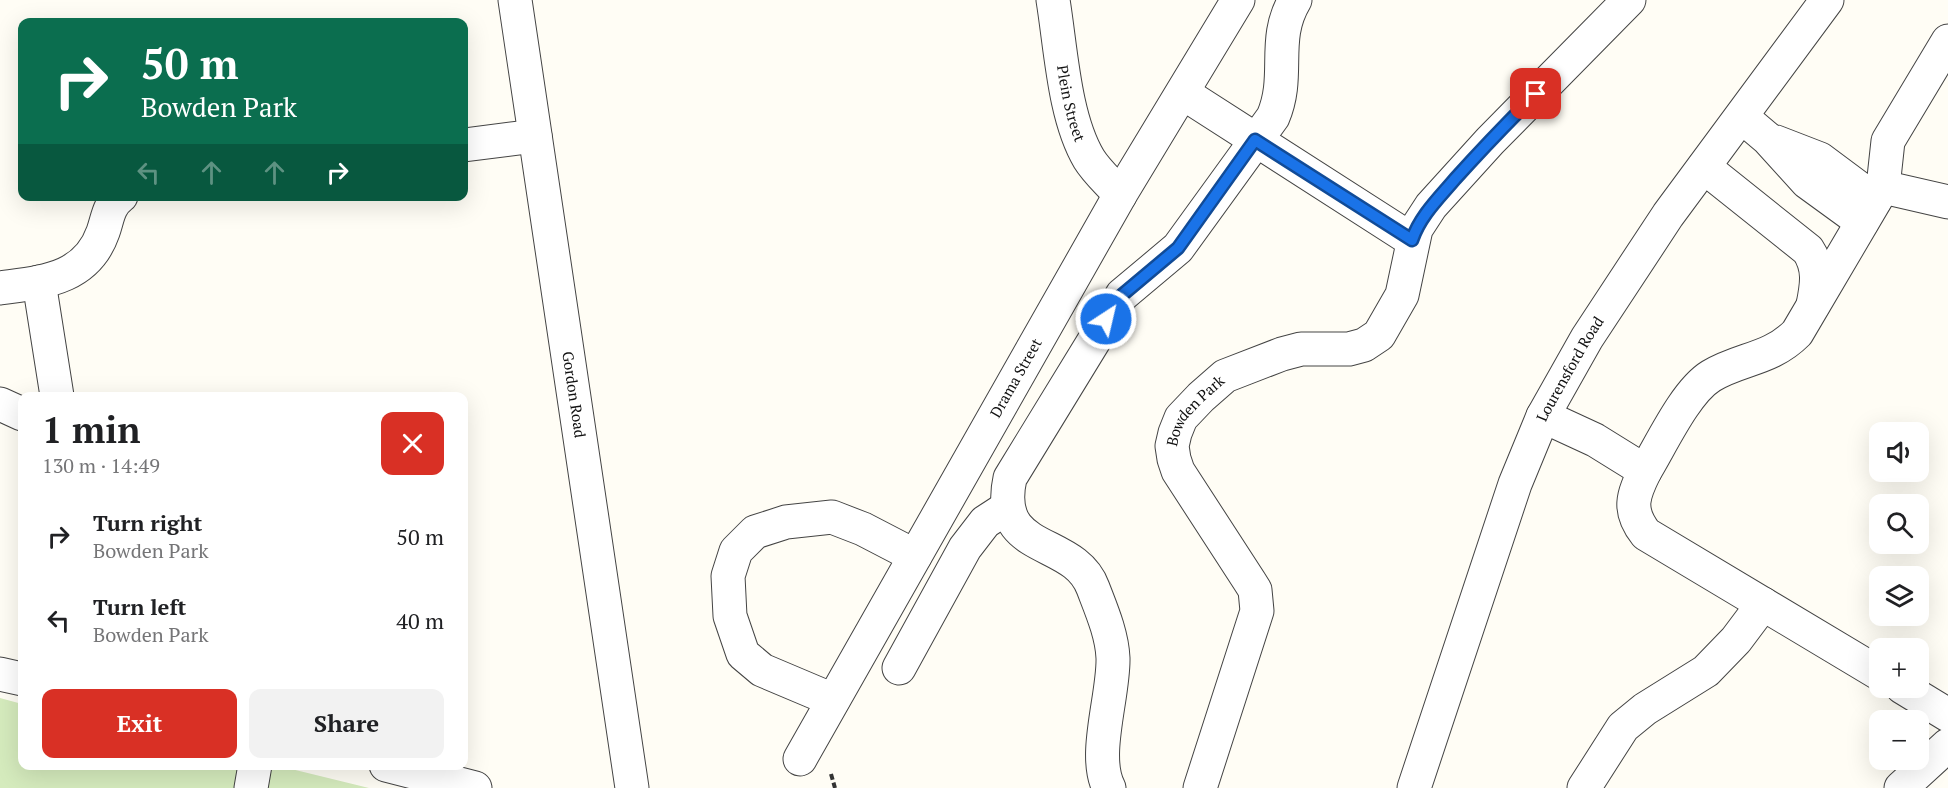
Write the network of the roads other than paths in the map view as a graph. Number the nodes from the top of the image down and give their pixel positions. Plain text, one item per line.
1 (515, 0) edge
2 (1053, 0) edge
3 (1239, 0) edge
4 (1295, 0) edge
5 (1629, 0) edge
6 (1827, 0) edge
7 (1948, 41) edge
8 (1183, 93) junction
9 (1742, 117) junction
10 (536, 136) junction
11 (1255, 140) junction
12 (468, 144) edge
13 (1704, 168) junction
14 (1120, 195) junction
15 (115, 201) edge
16 (1948, 202) edge
17 (1873, 203) junction
18 (1412, 240) junction
19 (39, 282) junction
20 (0, 288) edge
21 (1813, 307) junction
22 (56, 392) edge
23 (0, 404) edge
24 (18, 412) edge
25 (1543, 416) junction
26 (1645, 471) junction
27 (1008, 507) junction
28 (915, 556) junction
29 (1763, 604) junction
30 (1869, 667) edge
31 (898, 668) dead end
32 (0, 674) edge
33 (18, 678) edge
34 (1920, 698) edge
35 (833, 700) junction
36 (1948, 715) edge
37 (1948, 745) edge
38 (800, 759) dead end
39 (254, 770) edge
40 (406, 770) edge
41 (250, 788) edge
42 (476, 788) edge
43 (632, 788) edge
44 (1109, 788) edge
45 (1200, 788) edge
46 (1414, 788) edge
47 (1584, 788) edge
48 (1901, 788) edge

1 - 10 street, Gordon Road
2 - 14 street, Plein Street
3 - 8 street, Drama Street
4 - 11 street
5 - 18 street, Bowden Park
6 - 9 street, Lourensford Road
7 - 17 street
8 - 11 street
8 - 14 street, Drama Street
9 - 13 street, Lourensford Road
9 - 17 street
10 - 12 street
10 - 43 street, Gordon Road
11 - 18 street
11 - 27 street
13 - 21 street
13 - 25 street, Lourensford Road
14 - 28 street, Drama Street
15 - 19 street
16 - 17 street
17 - 21 street
18 - 45 street, Bowden Park
19 - 20 street
19 - 22 street
21 - 26 street
23 - 24 street
25 - 26 street
25 - 46 street, Lourensford Road
26 - 29 street
27 - 31 street
27 - 44 street
28 - 35 street, Drama Street
28 - 35 street
29 - 30 street
29 - 47 street
32 - 33 street
34 - 36 street
35 - 38 street, Drama Street
37 - 48 street
39 - 41 street
40 - 42 street

